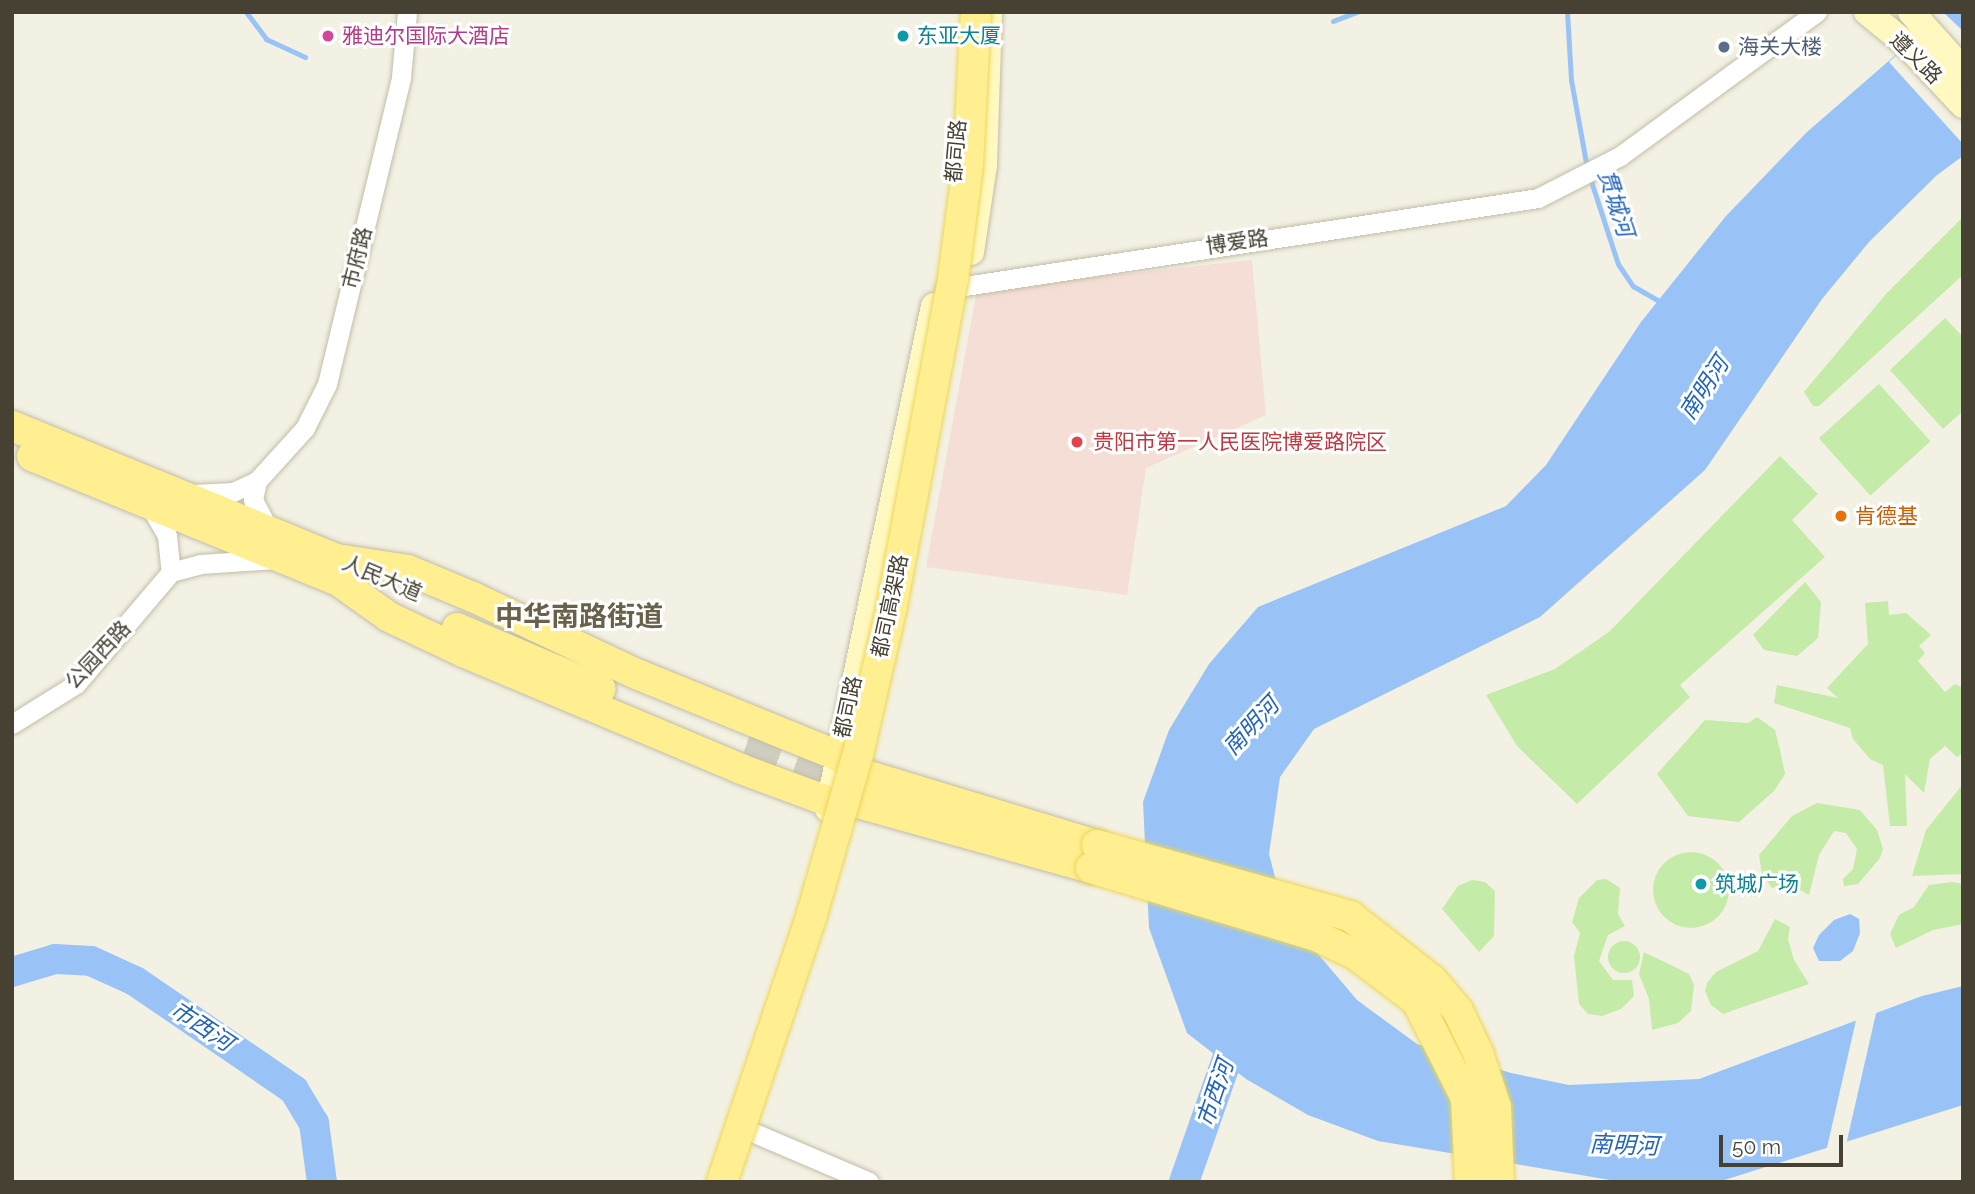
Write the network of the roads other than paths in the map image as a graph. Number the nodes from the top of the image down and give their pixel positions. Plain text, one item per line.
1 (407, 12) edge
2 (963, 12) edge
3 (976, 12) edge
4 (989, 12) edge
5 (1817, 12) edge
6 (1867, 12) edge
7 (1914, 29) edge
8 (1963, 70) edge
9 (1963, 105) edge
10 (967, 282) junction
11 (937, 291) junction
12 (12, 426) edge
13 (12, 448) edge
14 (257, 481) junction
15 (162, 499) junction
16 (275, 545) junction
17 (339, 571) junction
18 (171, 572) junction
19 (12, 724) edge
20 (745, 747) tunnel mouth
21 (838, 756) junction
22 (851, 793) junction
23 (1094, 857) junction
24 (752, 1132) junction
25 (708, 1182) edge
26 (722, 1182) edge
27 (735, 1182) edge
28 (869, 1182) edge
29 (1470, 1182) edge
30 (1499, 1182) edge

1 - 14 street, 市府路
2 - 11 main road, 都司路
3 - 26 main road, 都司高架路, bridge
4 - 10 main road, 都司路
5 - 10 street, 博爱路
6 - 7 main road, 遵义路
7 - 8 main road, 遵义路
7 - 9 main road, 遵义路
10 - 11 street, 博爱路
10 - 22 main road, 都司路
11 - 21 main road, 都司路
12 - 15 main road, 人民大道
13 - 15 main road, 人民大道
14 - 15 street
14 - 16 street
15 - 16 main road, 人民大道
15 - 18 street
16 - 17 main road, 人民大道
16 - 18 street
17 - 20 main road, 人民大道
17 - 21 main road
17 - 22 main road
18 - 19 street, 公园西路
21 - 22 main road
21 - 22 main road, 都司路
22 - 23 main road
22 - 24 main road, 都司路
22 - 25 main road, 都司路
23 - 29 main road, bridge
23 - 30 main road, bridge
24 - 27 main road, 都司路
24 - 28 street

